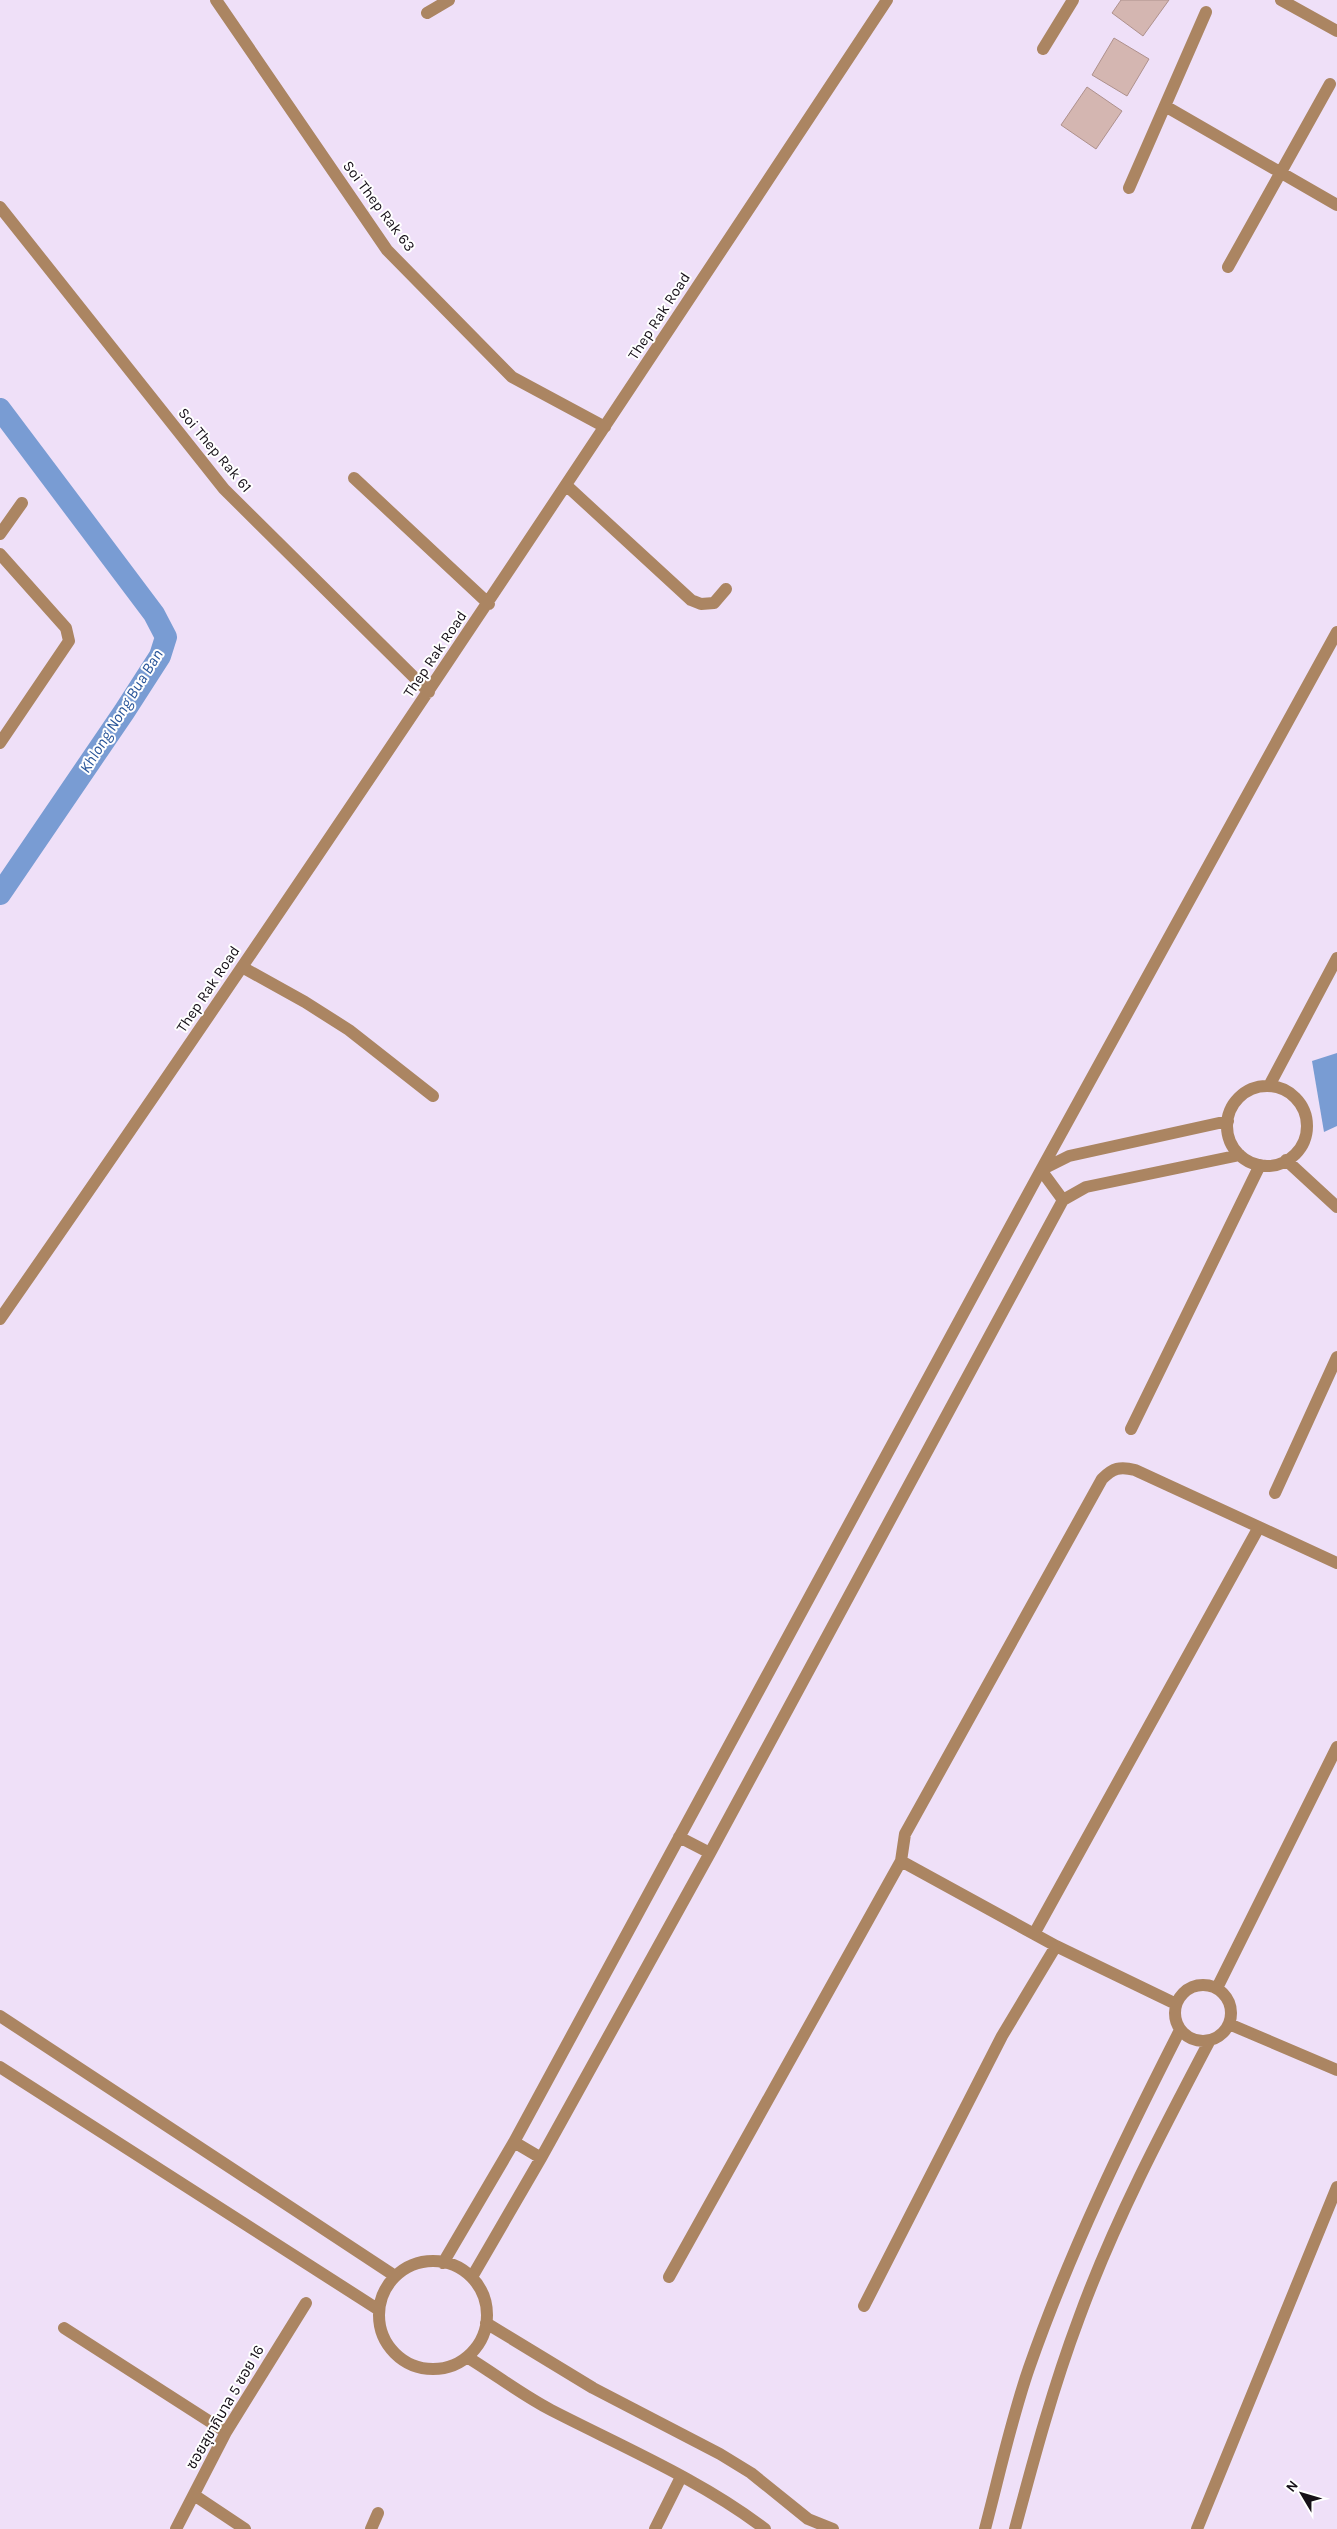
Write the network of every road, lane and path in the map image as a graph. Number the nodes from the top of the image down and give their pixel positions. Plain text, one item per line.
1 (216, 0) edge
2 (449, 0) edge
3 (887, 0) edge
4 (1073, 0) edge
5 (1281, 0) edge
6 (1206, 12) dead end
7 (427, 13) dead end
8 (1337, 31) edge
9 (1043, 49) dead end
10 (1330, 84) dead end
11 (1164, 106) junction
12 (1281, 172) junction
13 (1129, 188) dead end
14 (1337, 204) edge
15 (0, 207) edge
16 (1228, 267) dead end
17 (605, 427) junction
18 (354, 478) dead end
19 (566, 486) junction
20 (22, 502) dead end
21 (0, 534) edge
22 (0, 554) edge
23 (726, 589) dead end
24 (488, 604) junction
25 (1337, 632) edge
26 (429, 692) junction
27 (0, 742) edge
28 (1337, 958) edge
29 (242, 967) junction
30 (1269, 1086) junction
31 (433, 1096) dead end
32 (1228, 1121) junction
33 (1240, 1155) junction
34 (1286, 1160) junction
35 (1260, 1165) junction
36 (1041, 1170) junction
37 (1063, 1200) junction
38 (1337, 1207) edge
39 (0, 1319) edge
40 (1337, 1357) edge
41 (1131, 1429) dead end
42 (1274, 1493) dead end
43 (1259, 1527) junction
44 (1337, 1563) edge
45 (1337, 1747) edge
46 (679, 1838) junction
47 (710, 1854) junction
48 (901, 1861) junction
49 (1034, 1934) junction
50 (1056, 1946) junction
51 (1217, 1988) junction
52 (1176, 2004) junction
53 (0, 2016) edge
54 (1229, 2024) junction
55 (1180, 2030) junction
56 (1210, 2040) junction
57 (0, 2067) edge
58 (1337, 2070) edge
59 (514, 2142) junction
60 (541, 2158) junction
61 (1337, 2187) edge
62 (443, 2263) junction
63 (395, 2276) junction
64 (472, 2277) junction
65 (669, 2277) dead end
66 (306, 2303) dead end
67 (864, 2306) dead end
68 (379, 2310) junction
69 (486, 2323) junction
70 (64, 2328) dead end
71 (467, 2357) junction
72 (226, 2432) junction
73 (681, 2478) junction
74 (194, 2495) junction
75 (378, 2513) dead end
76 (176, 2529) edge
77 (245, 2529) edge
78 (371, 2529) edge
79 (655, 2529) edge
80 (765, 2529) edge
81 (833, 2529) edge
82 (985, 2529) edge
83 (1015, 2529) edge
84 (1197, 2529) edge

1 - 17 street, Soi Thep Rak 63
2 - 7 street
3 - 17 street, Thep Rak Road
4 - 9 street
5 - 8 street
6 - 11 street
10 - 12 street
11 - 12 street
11 - 13 street
12 - 14 street
12 - 16 street
15 - 26 street, Soi Thep Rak 61
17 - 19 street, Thep Rak Road
18 - 24 street
19 - 23 street
19 - 24 street, Thep Rak Road
20 - 21 street
22 - 27 street
24 - 26 street, Thep Rak Road
25 - 36 street
26 - 29 street, Thep Rak Road
28 - 30 street
29 - 31 street
29 - 39 street, Thep Rak Road
30 - 32 street
30 - 34 street
32 - 33 street
32 - 36 street
33 - 35 street
33 - 37 street
34 - 35 street
34 - 38 street
35 - 41 street
36 - 37 street
36 - 46 street
37 - 47 street
40 - 42 street
43 - 44 street
43 - 48 street
43 - 49 street
45 - 51 street
46 - 47 street
46 - 59 street
47 - 60 street
48 - 49 street
48 - 65 street
49 - 50 street
50 - 52 street
50 - 67 street
51 - 52 street
51 - 54 street
52 - 55 street
53 - 63 street
54 - 56 street
54 - 58 street
55 - 56 street
55 - 82 street
56 - 83 street
57 - 68 street
59 - 60 street
59 - 62 street
60 - 64 street
61 - 84 street
62 - 63 street
62 - 64 street
63 - 68 street
64 - 69 street
66 - 72 street, ซอยสุขาภิบาล 5 ซอย 16
68 - 71 street
69 - 71 street
69 - 81 street
70 - 72 street
71 - 73 street
72 - 74 street, ซอยสุขาภิบาล 5 ซอย 16
73 - 79 street
73 - 80 street
74 - 76 street, ซอยสุขาภิบาล 5 ซอย 16
74 - 77 street
75 - 78 street

